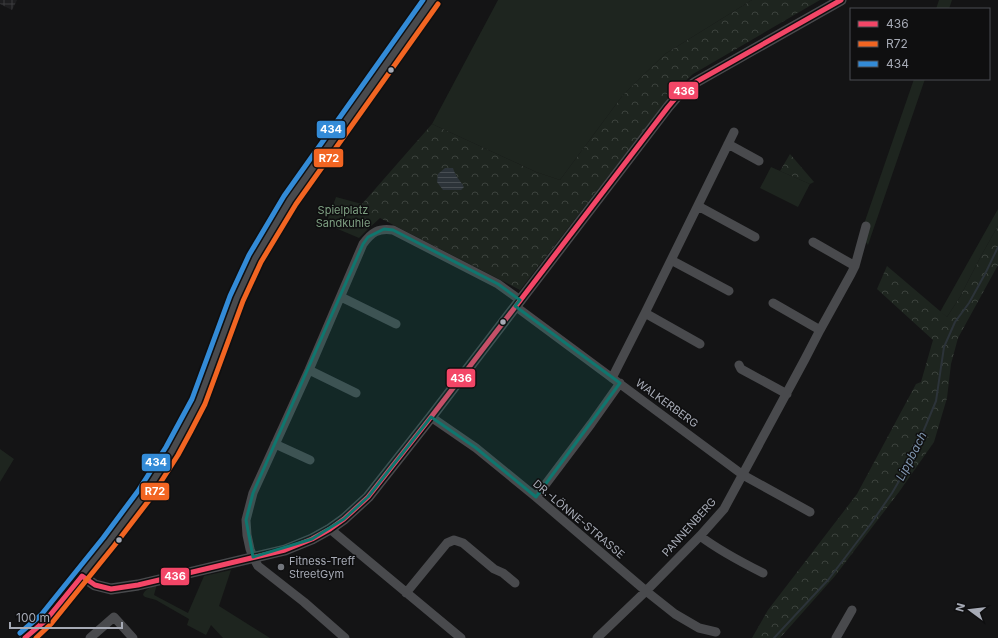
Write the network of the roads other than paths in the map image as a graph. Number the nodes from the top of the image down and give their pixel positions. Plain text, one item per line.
1 (432, 0) edge
2 (841, 0) edge
3 (734, 132) dead end
4 (728, 144) junction
5 (759, 161) dead end
6 (698, 206) junction
7 (866, 226) dead end
8 (755, 237) dead end
9 (813, 242) dead end
10 (671, 260) junction
11 (855, 266) junction
12 (729, 291) dead end
13 (341, 297) junction
14 (517, 303) junction
15 (773, 303) dead end
16 (645, 313) junction
17 (396, 324) dead end
18 (820, 330) junction
19 (700, 344) dead end
20 (739, 365) dead end
21 (309, 370) junction
22 (616, 380) junction
23 (356, 393) dead end
24 (787, 394) junction
25 (430, 417) junction
26 (275, 444) junction
27 (310, 460) dead end
28 (743, 474) junction
29 (536, 497) junction
30 (810, 512) dead end
31 (330, 529) junction
32 (700, 536) junction
33 (253, 557) junction
34 (763, 573) dead end
35 (82, 576) junction
36 (515, 584) dead end
37 (646, 591) junction
38 (406, 593) junction
39 (852, 610) dead end
40 (716, 632) dead end
41 (25, 638) edge
42 (90, 638) edge
43 (133, 638) edge
44 (345, 638) edge
45 (461, 638) edge
46 (597, 638) edge
47 (836, 638) edge

1 - 35 street
2 - 14 street
3 - 4 street
4 - 5 street
4 - 6 street
6 - 8 street
6 - 10 street
7 - 11 street, PANNENBERG
9 - 11 street
10 - 12 street
10 - 16 street
11 - 18 street, PANNENBERG
13 - 14 street, WALKERBERG
13 - 17 street
13 - 21 street, WALKERBERG
14 - 22 street, WALKERBERG
14 - 25 street
15 - 18 street
16 - 19 street
16 - 22 street
18 - 24 street, PANNENBERG
20 - 24 street
21 - 23 street
21 - 26 street, WALKERBERG
22 - 28 street, WALKERBERG
22 - 29 street
24 - 28 street, PANNENBERG
25 - 29 street, DR.-LÖNNE-STRASSE
25 - 31 street
26 - 27 street
26 - 33 street, WALKERBERG
28 - 30 street, WALKERBERG
28 - 32 street, PANNENBERG
29 - 37 street, DR.-LÖNNE-STRASSE
31 - 33 street
31 - 38 street
32 - 34 street
32 - 37 street, PANNENBERG
33 - 35 street
33 - 44 street
35 - 41 street
36 - 38 street
37 - 40 street, DR.-LÖNNE-STRASSE
37 - 46 street, PANNENBERG
38 - 45 street
39 - 47 street
42 - 43 street

